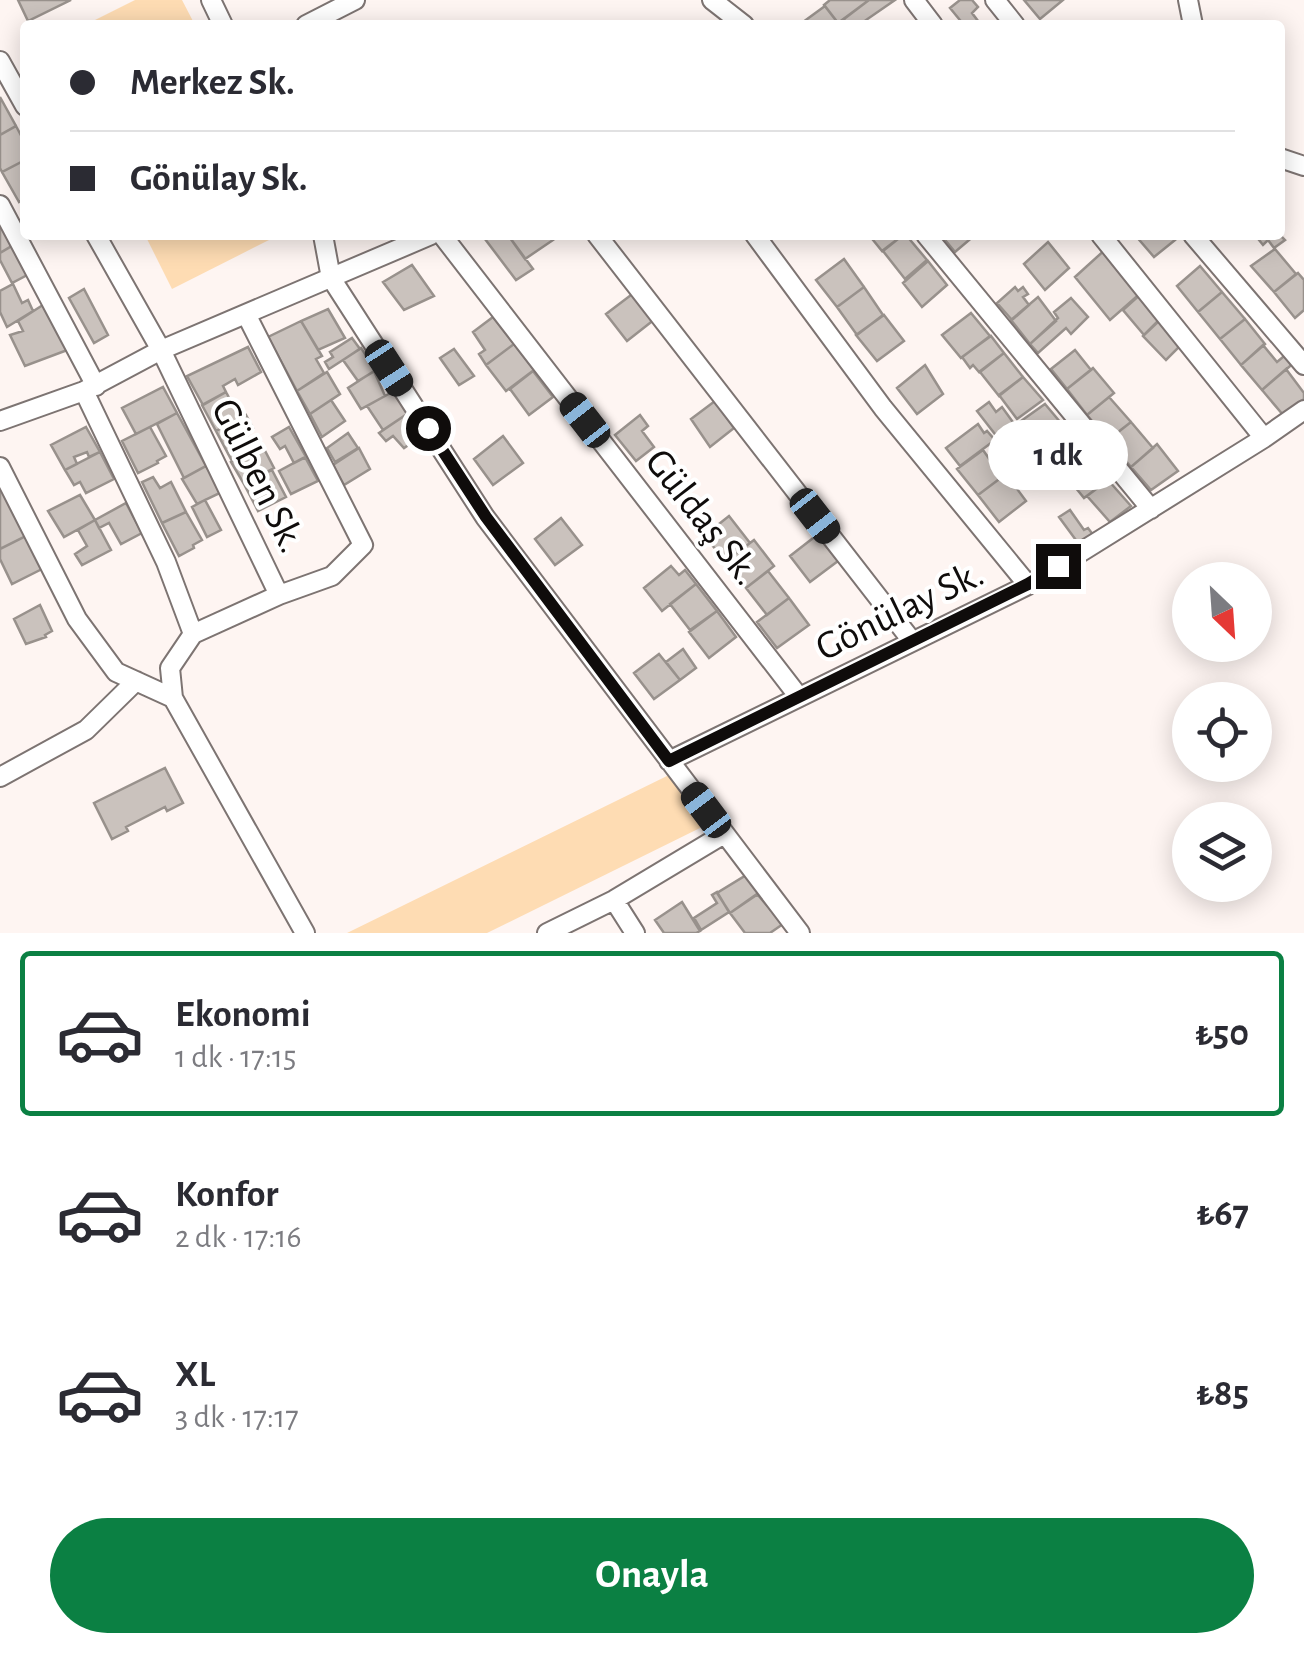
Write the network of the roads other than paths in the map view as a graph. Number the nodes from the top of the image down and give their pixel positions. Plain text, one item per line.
1 (355, 0) edge
2 (711, 0) edge
3 (914, 0) edge
4 (995, 0) edge
5 (316, 20) edge
6 (737, 20) edge
7 (929, 20) edge
8 (1011, 20) edge
9 (0, 61) edge
10 (20, 97) edge
11 (0, 205) edge
12 (99, 240) edge
13 (325, 240) edge
14 (419, 240) edge
15 (446, 240) edge
16 (601, 240) edge
17 (759, 240) edge
18 (930, 240) edge
19 (1105, 240) edge
20 (1197, 240) edge
21 (332, 278) junction
22 (246, 314) junction
23 (160, 350) junction
24 (1304, 365) edge
25 (90, 388) junction
26 (1304, 410) edge
27 (0, 420) edge
28 (1264, 438) junction
29 (0, 466) edge
30 (1151, 508) junction
31 (1028, 584) junction
32 (278, 594) junction
33 (193, 634) junction
34 (912, 641) junction
35 (136, 681) junction
36 (799, 697) junction
37 (173, 698) junction
38 (669, 761) junction
39 (0, 777) edge
40 (724, 834) junction
41 (614, 900) junction
42 (305, 933) edge
43 (547, 933) edge
44 (635, 933) edge
45 (800, 933) edge

1 - 5 street
2 - 6 street
3 - 7 street
4 - 8 street
9 - 10 street
11 - 25 street
12 - 23 street, Gülben Sk.
13 - 21 street
14 - 21 street
15 - 36 street, Güldaş Sk.
16 - 34 street
17 - 31 street
18 - 30 street
19 - 28 street
20 - 24 street
21 - 22 street
21 - 38 street
22 - 23 street
22 - 32 street, Gülben Sk.
23 - 25 street
23 - 32 street, Gülben Sk.
25 - 27 street
25 - 33 street
26 - 28 street, Gönülay Sk.
28 - 30 street, Gönülay Sk.
29 - 35 street
30 - 31 street, Gönülay Sk.
31 - 34 street, Gönülay Sk.
32 - 33 street
33 - 37 street
34 - 36 street, Gönülay Sk.
35 - 37 street
35 - 39 street
36 - 38 street, Gönülay Sk.
37 - 42 street
38 - 40 street
40 - 41 street
40 - 45 street
41 - 43 street
41 - 44 street

